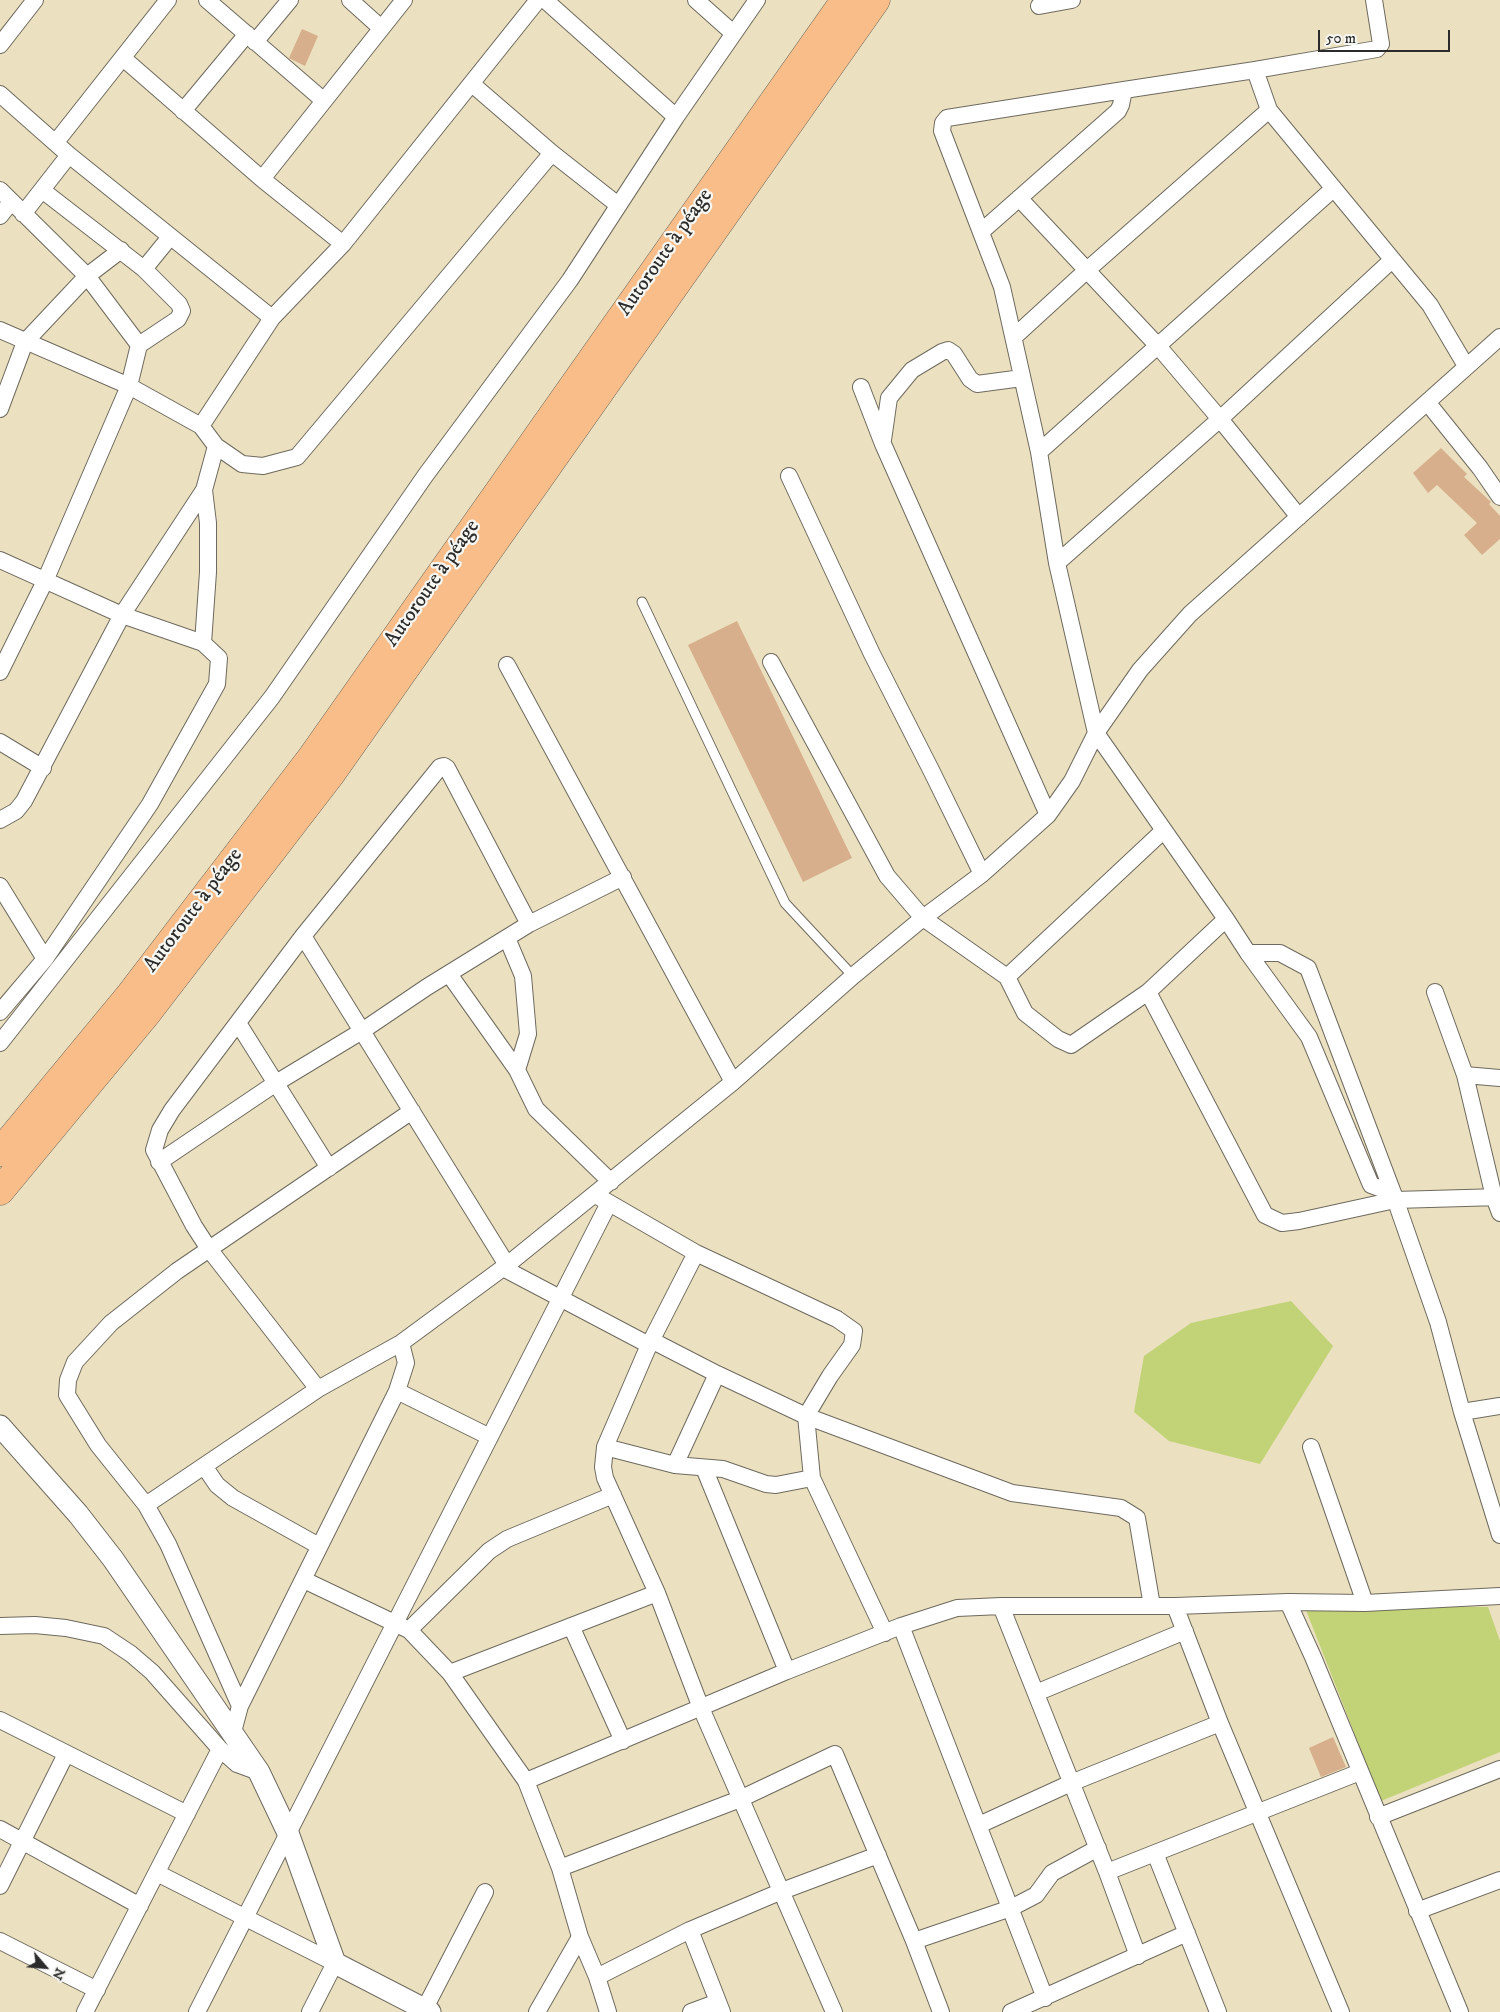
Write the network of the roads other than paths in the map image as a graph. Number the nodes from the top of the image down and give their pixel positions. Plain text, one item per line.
1 (35, 0) edge
2 (168, 0) edge
3 (206, 0) edge
4 (290, 0) edge
5 (350, 0) edge
6 (404, 0) edge
7 (538, 0) edge
8 (545, 0) edge
9 (696, 0) edge
10 (757, 0) edge
11 (846, 0) edge
12 (876, 0) edge
13 (1072, 0) edge
14 (1374, 0) edge
15 (1039, 6) dead end
16 (381, 28) junction
17 (733, 34) junction
18 (251, 38) junction
19 (0, 45) edge
20 (122, 58) junction
21 (1255, 70) junction
22 (472, 84) junction
23 (1124, 90) junction
24 (0, 94) edge
25 (322, 100) junction
26 (1269, 110) junction
27 (183, 111) junction
28 (676, 117) junction
29 (56, 142) junction
30 (552, 153) junction
31 (69, 155) junction
32 (262, 179) junction
33 (1333, 189) junction
34 (42, 190) junction
35 (6, 196) edge
36 (1019, 198) junction
37 (618, 205) junction
38 (24, 214) junction
39 (0, 216) edge
40 (982, 231) junction
41 (170, 237) junction
42 (343, 244) junction
43 (121, 250) junction
44 (1392, 260) junction
45 (144, 269) junction
46 (1086, 271) junction
47 (87, 276) junction
48 (272, 318) junction
49 (0, 330) edge
50 (1500, 336) edge
51 (1014, 337) junction
52 (26, 342) junction
53 (139, 345) junction
54 (1158, 346) junction
55 (1466, 366) junction
56 (1022, 378) junction
57 (129, 386) junction
58 (861, 386) dead end
59 (1427, 402) junction
60 (0, 409) edge
61 (1220, 418) junction
62 (201, 426) junction
63 (883, 444) junction
64 (216, 446) junction
65 (1039, 452) junction
66 (790, 476) dead end
67 (204, 490) junction
68 (1500, 497) edge
69 (1299, 517) junction
70 (0, 560) edge
71 (1057, 563) junction
72 (45, 581) junction
73 (642, 602) dead end
74 (122, 615) junction
75 (203, 643) junction
76 (771, 662) dead end
77 (507, 665) dead end
78 (0, 672) edge
79 (1096, 733) junction
80 (0, 742) edge
81 (42, 768) junction
82 (1048, 815) junction
83 (0, 820) edge
84 (1163, 831) junction
85 (982, 874) junction
86 (623, 877) junction
87 (0, 886) edge
88 (923, 918) junction
89 (1226, 919) junction
90 (530, 924) junction
91 (303, 936) junction
92 (507, 938) junction
93 (1248, 953) junction
94 (45, 959) junction
95 (449, 974) junction
96 (853, 976) junction
97 (1007, 977) junction
98 (1148, 992) junction
99 (1435, 992) dead end
100 (0, 1012) edge
101 (238, 1023) junction
102 (362, 1031) junction
103 (0, 1043) edge
104 (517, 1070) junction
105 (1465, 1075) junction
106 (1500, 1078) edge
107 (276, 1082) junction
108 (733, 1082) junction
109 (412, 1111) junction
110 (0, 1152) edge
111 (159, 1162) junction
112 (329, 1168) junction
113 (611, 1182) junction
114 (0, 1192) edge
115 (1497, 1195) edge
116 (1394, 1196) junction
117 (602, 1199) junction
118 (209, 1249) junction
119 (696, 1253) junction
120 (505, 1267) junction
121 (560, 1299) junction
122 (402, 1343) junction
123 (650, 1343) junction
124 (716, 1374) junction
125 (318, 1389) junction
126 (397, 1391) junction
127 (1500, 1406) edge
128 (1462, 1412) junction
129 (806, 1416) junction
130 (0, 1426) edge
131 (490, 1437) junction
132 (605, 1447) junction
133 (1311, 1447) dead end
134 (675, 1465) junction
135 (204, 1466) junction
136 (704, 1468) junction
137 (812, 1478) junction
138 (613, 1495) junction
139 (146, 1505) junction
140 (1500, 1535) edge
141 (320, 1546) junction
142 (304, 1580) junction
143 (657, 1593) junction
144 (1500, 1596) edge
145 (1288, 1602) junction
146 (1365, 1603) junction
147 (1001, 1606) junction
148 (1152, 1606) junction
149 (1175, 1606) junction
150 (0, 1626) edge
151 (572, 1626) junction
152 (901, 1626) junction
153 (401, 1627) junction
154 (1184, 1631) junction
155 (885, 1633) junction
156 (787, 1671) junction
157 (450, 1673) junction
158 (1036, 1693) junction
159 (240, 1706) junction
160 (701, 1708) junction
161 (0, 1720) edge
162 (1220, 1723) junction
163 (232, 1732) junction
164 (623, 1741) junction
165 (220, 1749) junction
166 (66, 1754) junction
167 (1500, 1769) edge
168 (259, 1772) junction
169 (1360, 1772) junction
170 (526, 1781) junction
171 (1072, 1783) junction
172 (740, 1799) junction
173 (1259, 1812) junction
174 (186, 1814) junction
175 (1378, 1817) junction
176 (978, 1825) junction
177 (0, 1829) edge
178 (288, 1833) junction
179 (21, 1842) junction
180 (1098, 1848) junction
181 (1155, 1853) junction
182 (878, 1855) junction
183 (560, 1868) junction
184 (1107, 1872) junction
185 (157, 1873) junction
186 (1500, 1880) edge
187 (0, 1886) edge
188 (782, 1891) junction
189 (485, 1892) dead end
190 (140, 1906) junction
191 (1011, 1908) junction
192 (1417, 1911) junction
193 (244, 1918) junction
194 (690, 1930) junction
195 (1187, 1934) junction
196 (580, 1937) junction
197 (0, 1941) edge
198 (914, 1941) junction
199 (1138, 1956) junction
200 (335, 1963) junction
201 (598, 1977) junction
202 (97, 1990) junction
203 (1045, 1998) junction
204 (720, 2007) edge
205 (426, 2011) edge
206 (85, 2012) edge
207 (197, 2012) edge
208 (310, 2012) edge
209 (537, 2012) edge
210 (608, 2012) edge
211 (691, 2012) edge
212 (834, 2012) edge
213 (941, 2012) edge
214 (1011, 2012) edge
215 (1218, 2012) edge
216 (1341, 2012) edge
217 (1460, 2012) edge

1 - 19 street
2 - 20 street
3 - 18 street
4 - 18 street
5 - 16 street
6 - 16 street
7 - 22 street
8 - 28 street
9 - 17 street
10 - 17 street
11 - 110 highway, Autoroute à péage
12 - 114 highway
13 - 15 street
14 - 21 street
16 - 25 street
17 - 28 street
18 - 25 street
18 - 27 street
20 - 27 street
20 - 29 street
21 - 23 street
21 - 26 street
22 - 30 street
22 - 42 street
23 - 36 street
23 - 40 street
24 - 29 street
25 - 32 street
26 - 33 street
26 - 46 street
27 - 32 street
28 - 37 street
29 - 31 street
30 - 37 street
30 - 64 street
31 - 34 street
31 - 41 street
32 - 42 street
33 - 44 street
33 - 54 street
34 - 38 street
34 - 43 street
35 - 38 street
35 - 39 street
36 - 40 street
36 - 46 street
37 - 103 street
38 - 47 street
40 - 51 street
41 - 45 street
41 - 48 street
42 - 48 street
43 - 45 street
43 - 47 street
44 - 55 street
44 - 61 street
45 - 53 street
46 - 51 street
46 - 54 street
47 - 52 street
47 - 53 street
48 - 62 street
49 - 52 street
50 - 55 street
51 - 56 street
52 - 57 street
52 - 60 street
53 - 57 street
54 - 61 street
54 - 65 street
55 - 59 street
56 - 63 street
56 - 65 street
57 - 62 street
57 - 72 street
58 - 63 street
59 - 68 street
59 - 69 street
61 - 69 street
61 - 71 street
62 - 64 street
63 - 82 street
64 - 67 street
65 - 71 street
66 - 85 street
67 - 74 street
67 - 75 street
69 - 79 street
70 - 72 street
71 - 79 street
72 - 74 street
72 - 78 street
73 - 96 lane
74 - 75 street
74 - 81 street
75 - 94 street
76 - 88 street
77 - 86 street
79 - 82 street
79 - 84 street
80 - 81 street
81 - 83 street
82 - 85 street
84 - 89 street
84 - 97 street
85 - 88 street
86 - 90 street
86 - 108 street
87 - 94 street
88 - 96 street
88 - 97 street
89 - 93 street
89 - 98 street
90 - 91 street
90 - 92 street
91 - 101 street
91 - 102 street
92 - 95 street
92 - 104 street
93 - 116 street
93 - 116 street
94 - 100 street
95 - 102 street
95 - 104 street
96 - 108 street
97 - 98 street
98 - 116 street
99 - 105 street
101 - 107 street
101 - 111 street
102 - 107 street
102 - 109 street
104 - 113 street
105 - 106 street
105 - 115 street
107 - 111 street
107 - 112 street
108 - 113 street
109 - 112 street
109 - 120 street
111 - 118 street
112 - 118 street
113 - 117 street
115 - 116 street
116 - 128 street
117 - 119 street
117 - 120 street
117 - 121 street
118 - 125 street
118 - 139 street
119 - 123 street
119 - 129 street
120 - 121 street
120 - 122 street
121 - 123 street
121 - 131 street
122 - 125 street
122 - 126 street
123 - 124 street
123 - 132 street
124 - 129 street
124 - 134 street
125 - 135 street
126 - 131 street
126 - 141 street
127 - 128 street
128 - 140 street
129 - 137 street
129 - 148 street
130 - 163 street
131 - 153 street
132 - 134 street
132 - 138 street
133 - 146 street
134 - 136 street
135 - 139 street
135 - 141 street
136 - 137 street
136 - 156 street
137 - 155 street
138 - 143 street
138 - 153 street
139 - 159 street
141 - 142 street
142 - 153 street
142 - 159 street
143 - 151 street
143 - 160 street
144 - 146 street
145 - 146 street
145 - 149 street
145 - 169 street
147 - 148 street
147 - 152 street
147 - 158 street
148 - 149 street
149 - 154 street
150 - 165 street
151 - 157 street
151 - 164 street
152 - 155 street
152 - 176 street
153 - 157 street
153 - 178 street
154 - 158 street
154 - 162 street
155 - 156 street
156 - 160 street
157 - 170 street
158 - 171 street
159 - 163 street
160 - 164 street
160 - 172 street
161 - 166 street
162 - 171 street
162 - 173 street
163 - 168 street
164 - 170 street
165 - 168 street
165 - 174 street
166 - 174 street
166 - 179 street
167 - 175 street
168 - 178 street
169 - 173 street
169 - 175 street
170 - 183 street
171 - 176 street
171 - 180 street
172 - 182 street
172 - 183 street
172 - 188 street
173 - 181 street
173 - 216 street
174 - 185 street
175 - 192 street
176 - 191 street
177 - 179 street
178 - 193 street
178 - 200 street
179 - 187 street
179 - 190 street
180 - 184 street
180 - 191 street
181 - 184 street
181 - 195 street
182 - 188 street
182 - 198 street
183 - 196 street
184 - 199 street
185 - 190 street
185 - 193 street
186 - 192 street
188 - 194 street
188 - 212 street
189 - 205 street
190 - 202 street
191 - 198 street
191 - 203 street
192 - 217 street
193 - 200 street
193 - 207 street
194 - 201 street
194 - 204 street
195 - 199 street
195 - 215 street
196 - 201 street
196 - 209 street
197 - 202 street
198 - 213 street
199 - 203 street
200 - 205 street
200 - 208 street
201 - 210 street
202 - 206 street
203 - 214 street
204 - 211 street

